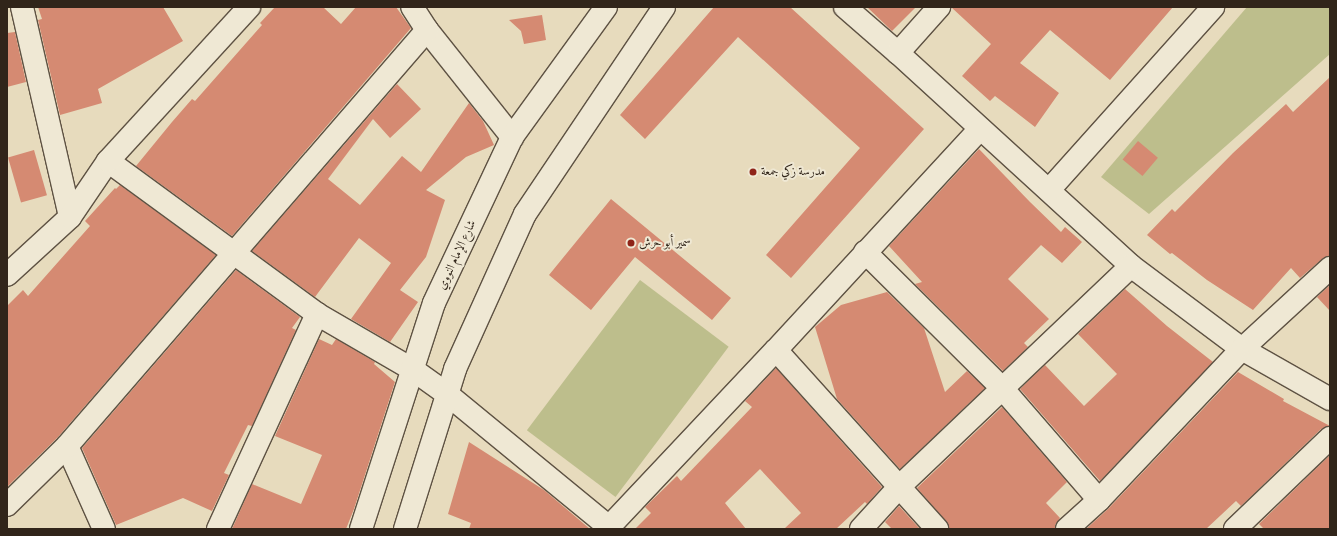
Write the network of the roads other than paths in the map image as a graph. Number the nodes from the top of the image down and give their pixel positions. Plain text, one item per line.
1 (22, 7) edge
2 (249, 7) edge
3 (412, 7) edge
4 (606, 7) edge
5 (664, 7) edge
6 (845, 7) edge
7 (939, 7) edge
8 (1214, 7) edge
9 (427, 30) junction
10 (898, 53) junction
11 (980, 129) junction
12 (512, 137) junction
13 (108, 161) junction
14 (1049, 190) junction
15 (70, 217) junction
16 (865, 252) junction
17 (232, 253) junction
18 (1131, 266) junction
19 (1330, 268) edge
20 (7, 275) edge
21 (317, 314) junction
22 (1242, 349) junction
23 (776, 350) junction
24 (412, 369) junction
25 (1002, 388) junction
26 (447, 394) junction
27 (1330, 399) edge
28 (1330, 438) edge
29 (67, 446) junction
30 (900, 486) junction
31 (1099, 500) junction
32 (7, 505) edge
33 (104, 529) edge
34 (218, 529) edge
35 (361, 529) edge
36 (405, 529) edge
37 (861, 529) edge
38 (937, 529) edge
39 (1067, 529) edge
40 (1234, 529) edge

1 - 15 street
2 - 13 street
3 - 9 street
4 - 12 street, شارع الإمام النووي
5 - 26 street
6 - 10 street
7 - 10 street
8 - 14 street
9 - 12 street
9 - 17 street
10 - 11 street
11 - 14 street
11 - 16 street
12 - 24 street, شارع الإمام النووي
13 - 15 street
13 - 17 street
14 - 18 street
15 - 20 street
16 - 23 street
16 - 25 street
17 - 21 street
17 - 29 street
18 - 22 street
18 - 25 street
19 - 22 street
21 - 24 street
21 - 34 street
22 - 27 street
22 - 31 street
23 - 26 street
23 - 30 street
24 - 26 street
24 - 35 street, شارع الإمام النووي
25 - 30 street
25 - 31 street
26 - 36 street
28 - 40 street
29 - 32 street
29 - 33 street
30 - 37 street
30 - 38 street
31 - 39 street

